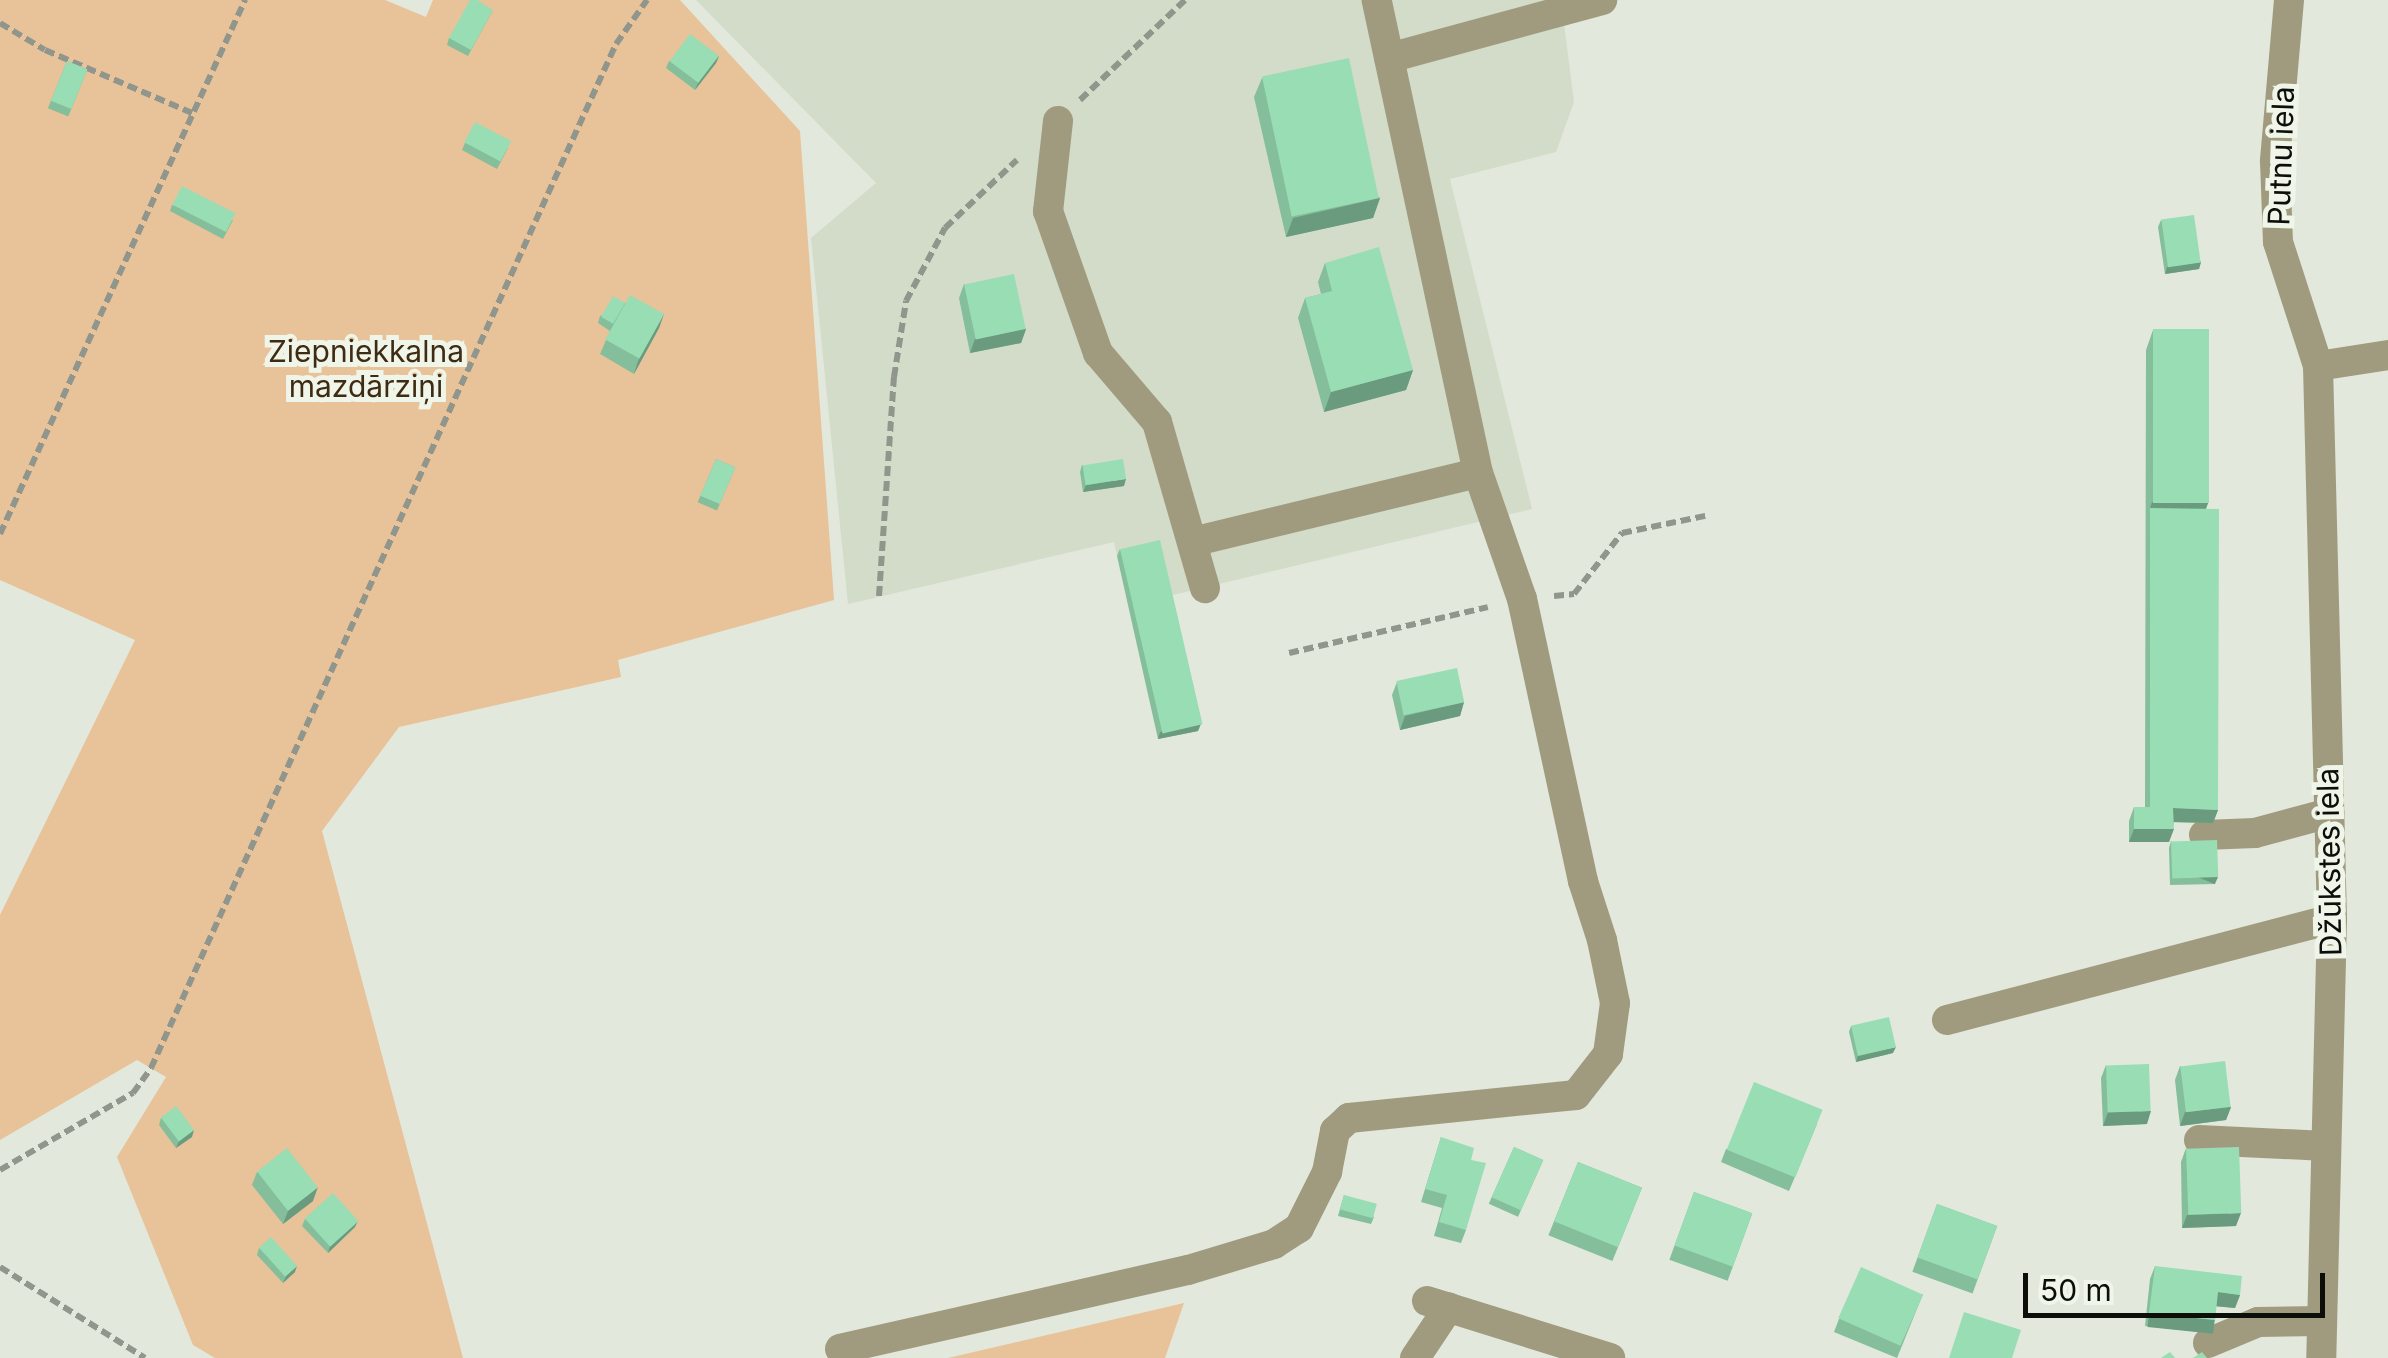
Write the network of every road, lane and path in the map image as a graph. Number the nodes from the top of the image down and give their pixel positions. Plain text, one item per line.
1 (245, 0) edge
2 (647, 0) edge
3 (1184, 0) edge
4 (1377, 0) edge
5 (1602, 0) edge
6 (2289, 0) edge
7 (0, 23) edge
8 (1389, 58) junction
9 (192, 113) junction
10 (1058, 121) junction
11 (2388, 355) edge
12 (2318, 366) junction
13 (1478, 473) junction
14 (1706, 516) dead end
15 (0, 534) edge
16 (1192, 542) junction
17 (1205, 588) dead end
18 (880, 596) dead end
19 (1522, 599) junction
20 (1289, 653) dead end
21 (2329, 812) junction
22 (2204, 836) edge
23 (2332, 919) junction
24 (1948, 1020) dead end
25 (2199, 1140) dead end
26 (2326, 1146) junction
27 (0, 1170) edge
28 (0, 1266) edge
29 (2322, 1321) junction
30 (2208, 1343) edge
31 (840, 1349) dead end
32 (145, 1358) edge
33 (1414, 1358) edge
34 (1610, 1358) edge
35 (2321, 1358) edge

1 - 9 path
2 - 27 path
3 - 10 path
4 - 8 street
5 - 8 street
6 - 12 street, Putnu iela
7 - 9 path
8 - 13 street
9 - 15 path
10 - 16 street
10 - 18 path
11 - 12 street
12 - 21 street, Džūkstes iela
13 - 16 street
13 - 19 street
14 - 19 path
16 - 17 street
19 - 20 path
19 - 31 street
21 - 22 street
21 - 23 street, Džūkstes iela
23 - 24 street
23 - 26 street, Džūkstes iela
25 - 26 street
26 - 29 street, Džūkstes iela
28 - 32 path
29 - 30 street
29 - 35 street, Džūkstes iela
33 - 34 street

